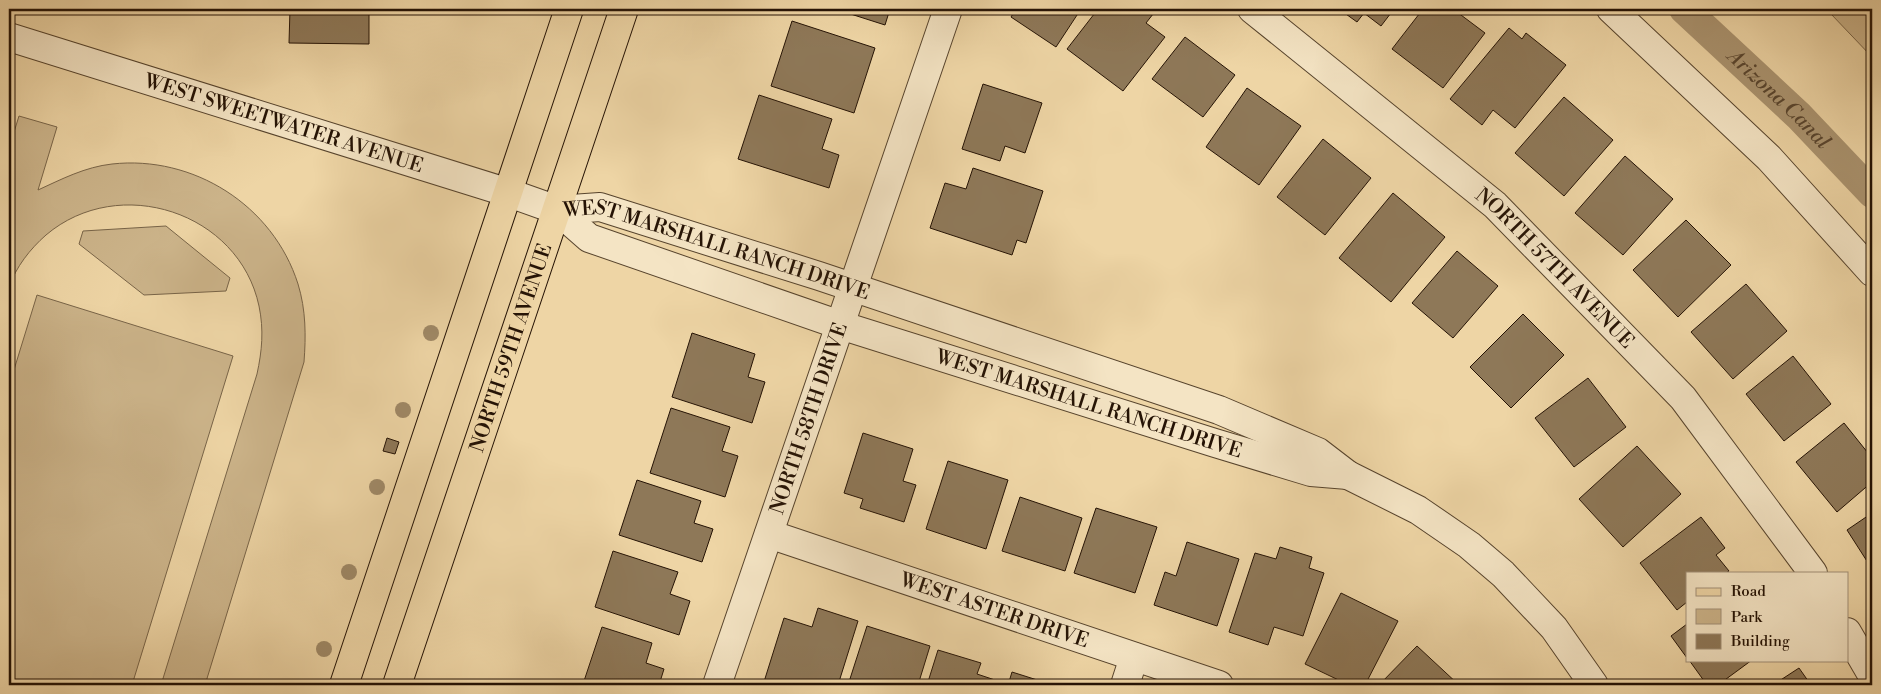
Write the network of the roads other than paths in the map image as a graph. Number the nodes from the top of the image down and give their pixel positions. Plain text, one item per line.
1 (569, 9) edge
2 (624, 9) edge
3 (948, 9) edge
4 (1252, 9) edge
5 (1611, 9) edge
6 (9, 37) edge
7 (509, 193) junction
8 (557, 210) junction
9 (1872, 272) edge
10 (854, 289) junction
11 (840, 325) junction
12 (1348, 475) junction
13 (769, 534) junction
14 (1811, 572) edge
15 (1848, 634) edge
16 (1134, 657) junction
17 (1872, 675) edge
18 (344, 685) edge
19 (397, 685) edge
20 (717, 685) edge
21 (1125, 685) edge
22 (1219, 685) edge
23 (1594, 685) edge

1 - 7 main road
2 - 8 main road, NORTH 59TH AVENUE
3 - 10 street, NORTH 58TH DRIVE
4 - 14 street, NORTH 57TH AVENUE
5 - 9 street
6 - 7 street, WEST SWEETWATER AVENUE
7 - 8 street, WEST SWEETWATER AVENUE
7 - 18 main road
8 - 10 street, WEST MARSHALL RANCH DRIVE
8 - 11 street, WEST MARSHALL RANCH DRIVE
8 - 19 main road, NORTH 59TH AVENUE
10 - 11 street, NORTH 58TH DRIVE
10 - 12 street, WEST MARSHALL RANCH DRIVE
11 - 12 street, WEST MARSHALL RANCH DRIVE
11 - 13 street, NORTH 58TH DRIVE
12 - 23 street, WEST MARSHALL RANCH DRIVE
13 - 16 street, WEST ASTER DRIVE
13 - 20 street, NORTH 58TH DRIVE
15 - 17 street
16 - 21 street
16 - 22 street, WEST ASTER DRIVE

